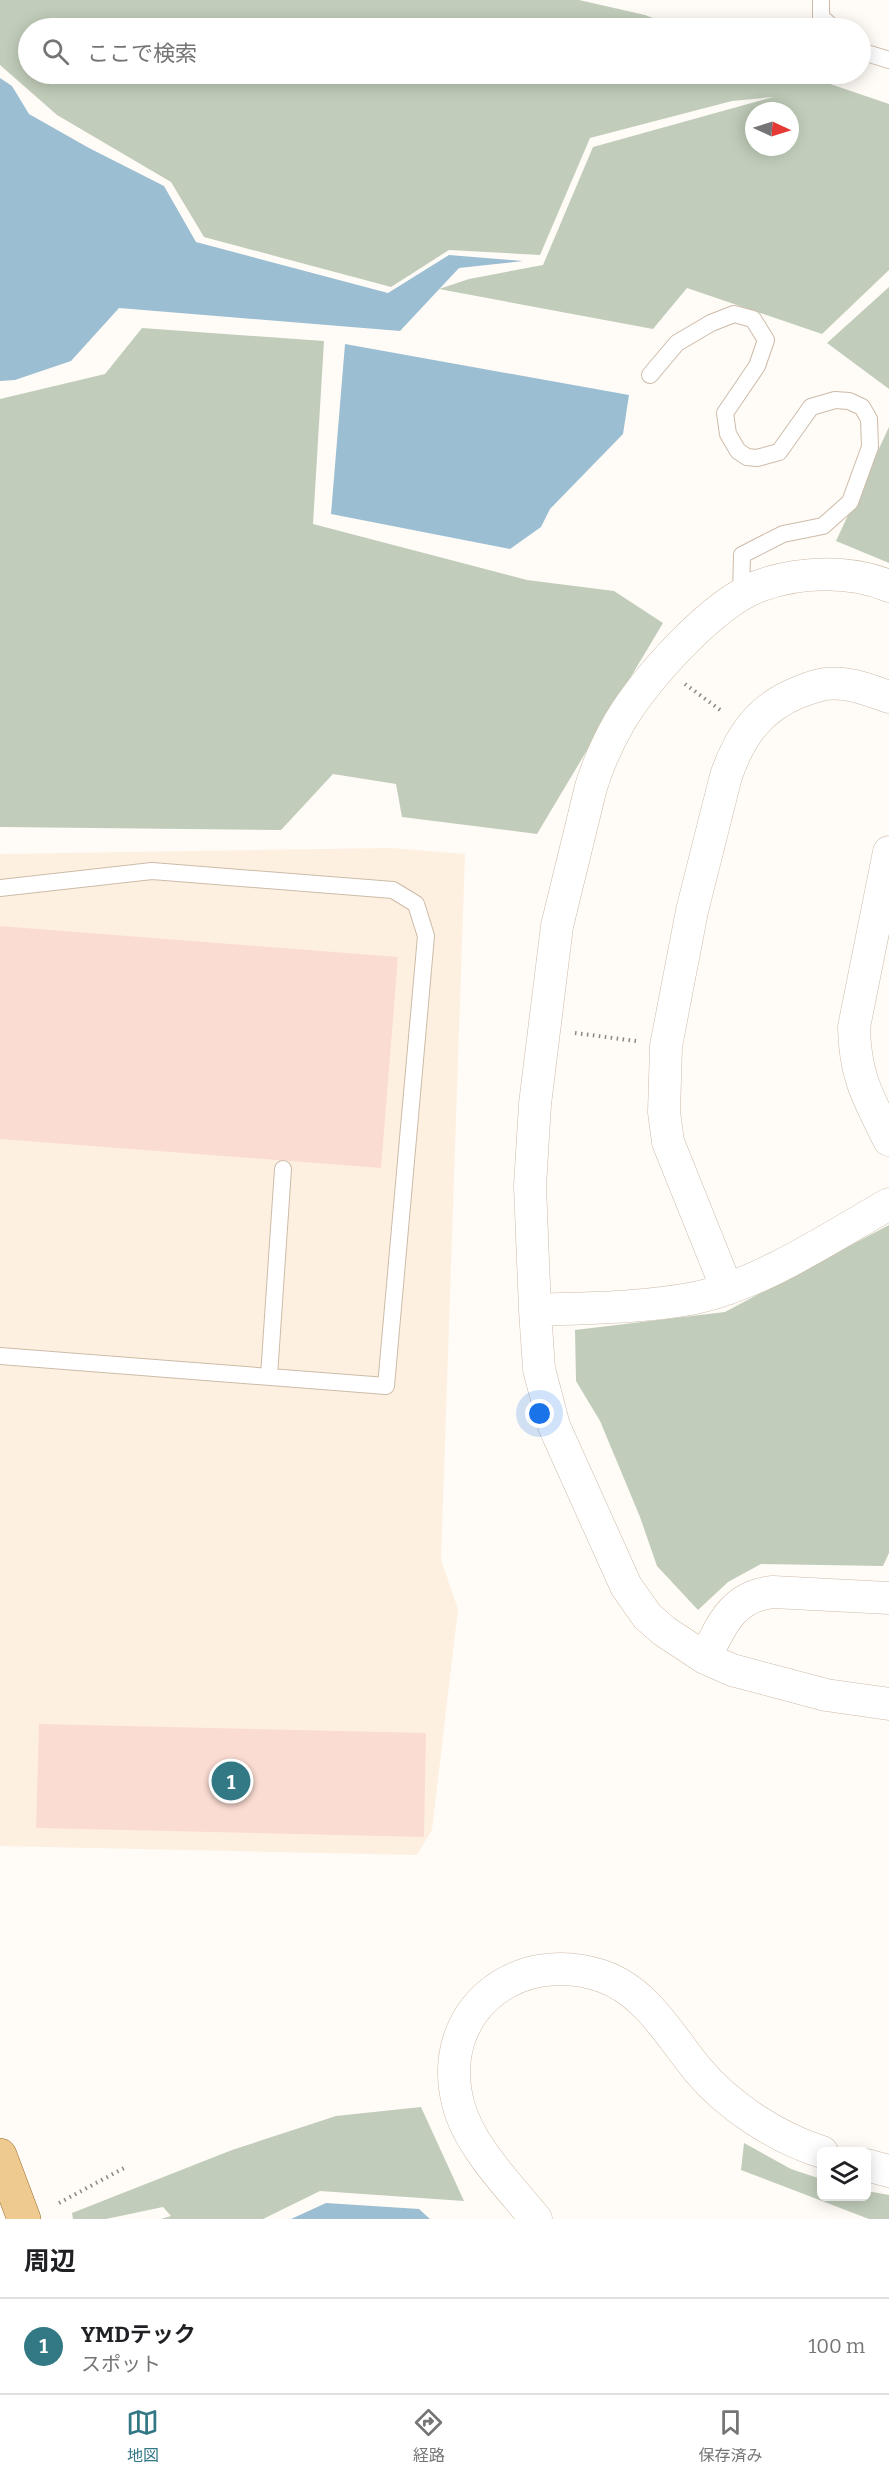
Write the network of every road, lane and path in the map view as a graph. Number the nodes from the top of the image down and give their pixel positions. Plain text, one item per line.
1 (821, 0) edge
2 (821, 18) edge
3 (871, 54) edge
4 (889, 60) edge
5 (650, 375) dead end
6 (889, 586) edge
7 (741, 596) junction
8 (661, 667) junction
9 (889, 697) edge
10 (747, 730) junction
11 (889, 852) edge
12 (0, 888) edge
13 (543, 1028) junction
14 (666, 1046) junction
15 (889, 1140) edge
16 (283, 1169) dead end
17 (889, 1204) edge
18 (727, 1288) junction
19 (535, 1310) junction
20 (0, 1356) edge
21 (269, 1376) junction
22 (889, 1598) edge
23 (705, 1658) junction
24 (889, 1704) edge
25 (817, 2150) edge
26 (0, 2155) edge
27 (871, 2166) edge
28 (124, 2168) dead end
29 (889, 2170) edge
30 (59, 2204) dead end
31 (24, 2219) edge
32 (536, 2219) edge

1 - 2 lane
3 - 4 lane
5 - 7 lane
6 - 7 street
7 - 8 street
8 - 10 path
8 - 13 street
9 - 10 street
10 - 14 street
11 - 15 street
12 - 21 lane
13 - 14 path
13 - 19 street
14 - 18 street
16 - 21 lane
17 - 18 street
18 - 19 street
19 - 23 street
20 - 21 lane
22 - 23 street
23 - 24 street
25 - 32 street
26 - 31 main road
27 - 29 street
28 - 30 path

